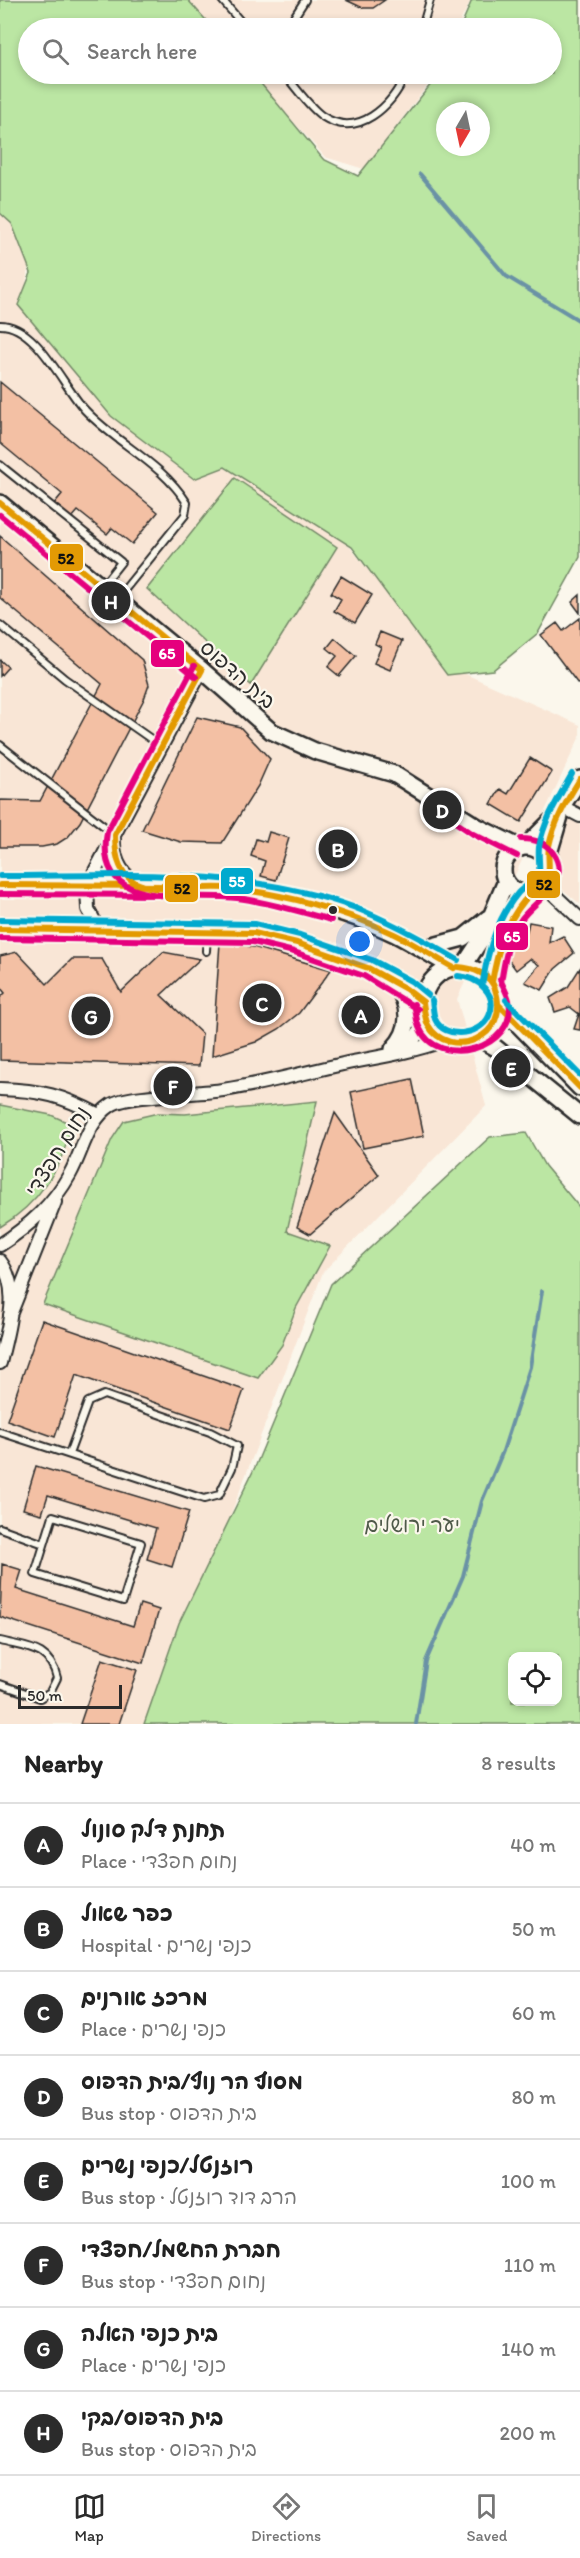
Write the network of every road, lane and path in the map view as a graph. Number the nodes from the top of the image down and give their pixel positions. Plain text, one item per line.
1 (222, 0) edge
2 (305, 0) edge
3 (430, 0) edge
4 (237, 18) edge
5 (293, 18) edge
6 (425, 18) edge
7 (293, 84) edge
8 (399, 84) edge
9 (0, 325) edge
10 (0, 465) edge
11 (0, 503) edge
12 (102, 587) junction
13 (117, 599) junction
14 (0, 625) edge
15 (202, 669) junction
16 (0, 745) edge
17 (161, 746) junction
18 (580, 779) edge
19 (563, 807) junction
20 (580, 816) edge
21 (478, 827) junction
22 (115, 835) junction
23 (523, 848) junction
24 (547, 860) junction
25 (505, 873) junction
26 (0, 885) edge
27 (87, 886) junction
28 (144, 886) junction
29 (537, 889) junction
30 (495, 909) junction
31 (580, 919) edge
32 (0, 929) edge
33 (99, 930) junction
34 (207, 930) junction
35 (422, 949) junction
36 (206, 951) dead end
37 (459, 968) junction
38 (388, 977) junction
39 (492, 982) junction
40 (423, 1002) junction
41 (500, 1006) junction
42 (426, 1021) junction
43 (480, 1039) junction
44 (445, 1040) junction
45 (393, 1049) junction
46 (366, 1059) junction
47 (580, 1088) edge
48 (0, 1089) edge
49 (99, 1115) junction
50 (580, 1116) edge
51 (61, 1188) junction
52 (0, 1245) edge
53 (0, 1261) edge
54 (10, 1315) junction
55 (0, 1364) edge
56 (0, 1432) edge
57 (69, 1454) junction
58 (0, 1528) edge
59 (44, 1544) junction
60 (0, 1641) edge
61 (0, 1684) edge

1 - 4 lane
2 - 5 lane
3 - 6 lane
7 - 8 lane
9 - 13 lane
10 - 12 lane
11 - 12 street, בית הדפוס
12 - 13 street, בית הדפוס
13 - 15 street, בית הדפוס
14 - 17 lane
15 - 17 street
15 - 21 street, בית הדפוס
16 - 22 lane
17 - 22 street
18 - 19 street
19 - 20 street
19 - 23 street
19 - 24 street
21 - 23 street, בית הדפוס
21 - 25 street, בית הדפוס
22 - 27 street
22 - 28 street
23 - 24 street
23 - 25 street
24 - 29 street
25 - 29 street
25 - 30 street
26 - 27 street
27 - 28 street
27 - 33 street
28 - 35 street
29 - 31 street
29 - 39 street
30 - 35 street
30 - 37 street
32 - 33 street
33 - 34 street
34 - 36 lane
34 - 38 street
35 - 37 street
37 - 39 street
37 - 40 street
38 - 40 street
38 - 45 street
39 - 41 street
40 - 42 street
41 - 43 street
41 - 47 street
42 - 44 street
42 - 45 street, נחום חפצדי
43 - 44 street
43 - 50 street
44 - 46 street, נחום חפצדי
45 - 46 street, נחום חפצדי
46 - 49 street, נחום חפצדי
48 - 49 street
49 - 51 street, נחום חפצדי
51 - 52 street, נחום חפצדי
51 - 54 street
53 - 54 street
54 - 55 street
56 - 57 lane
57 - 57 lane
58 - 59 lane
59 - 59 lane
60 - 61 lane

